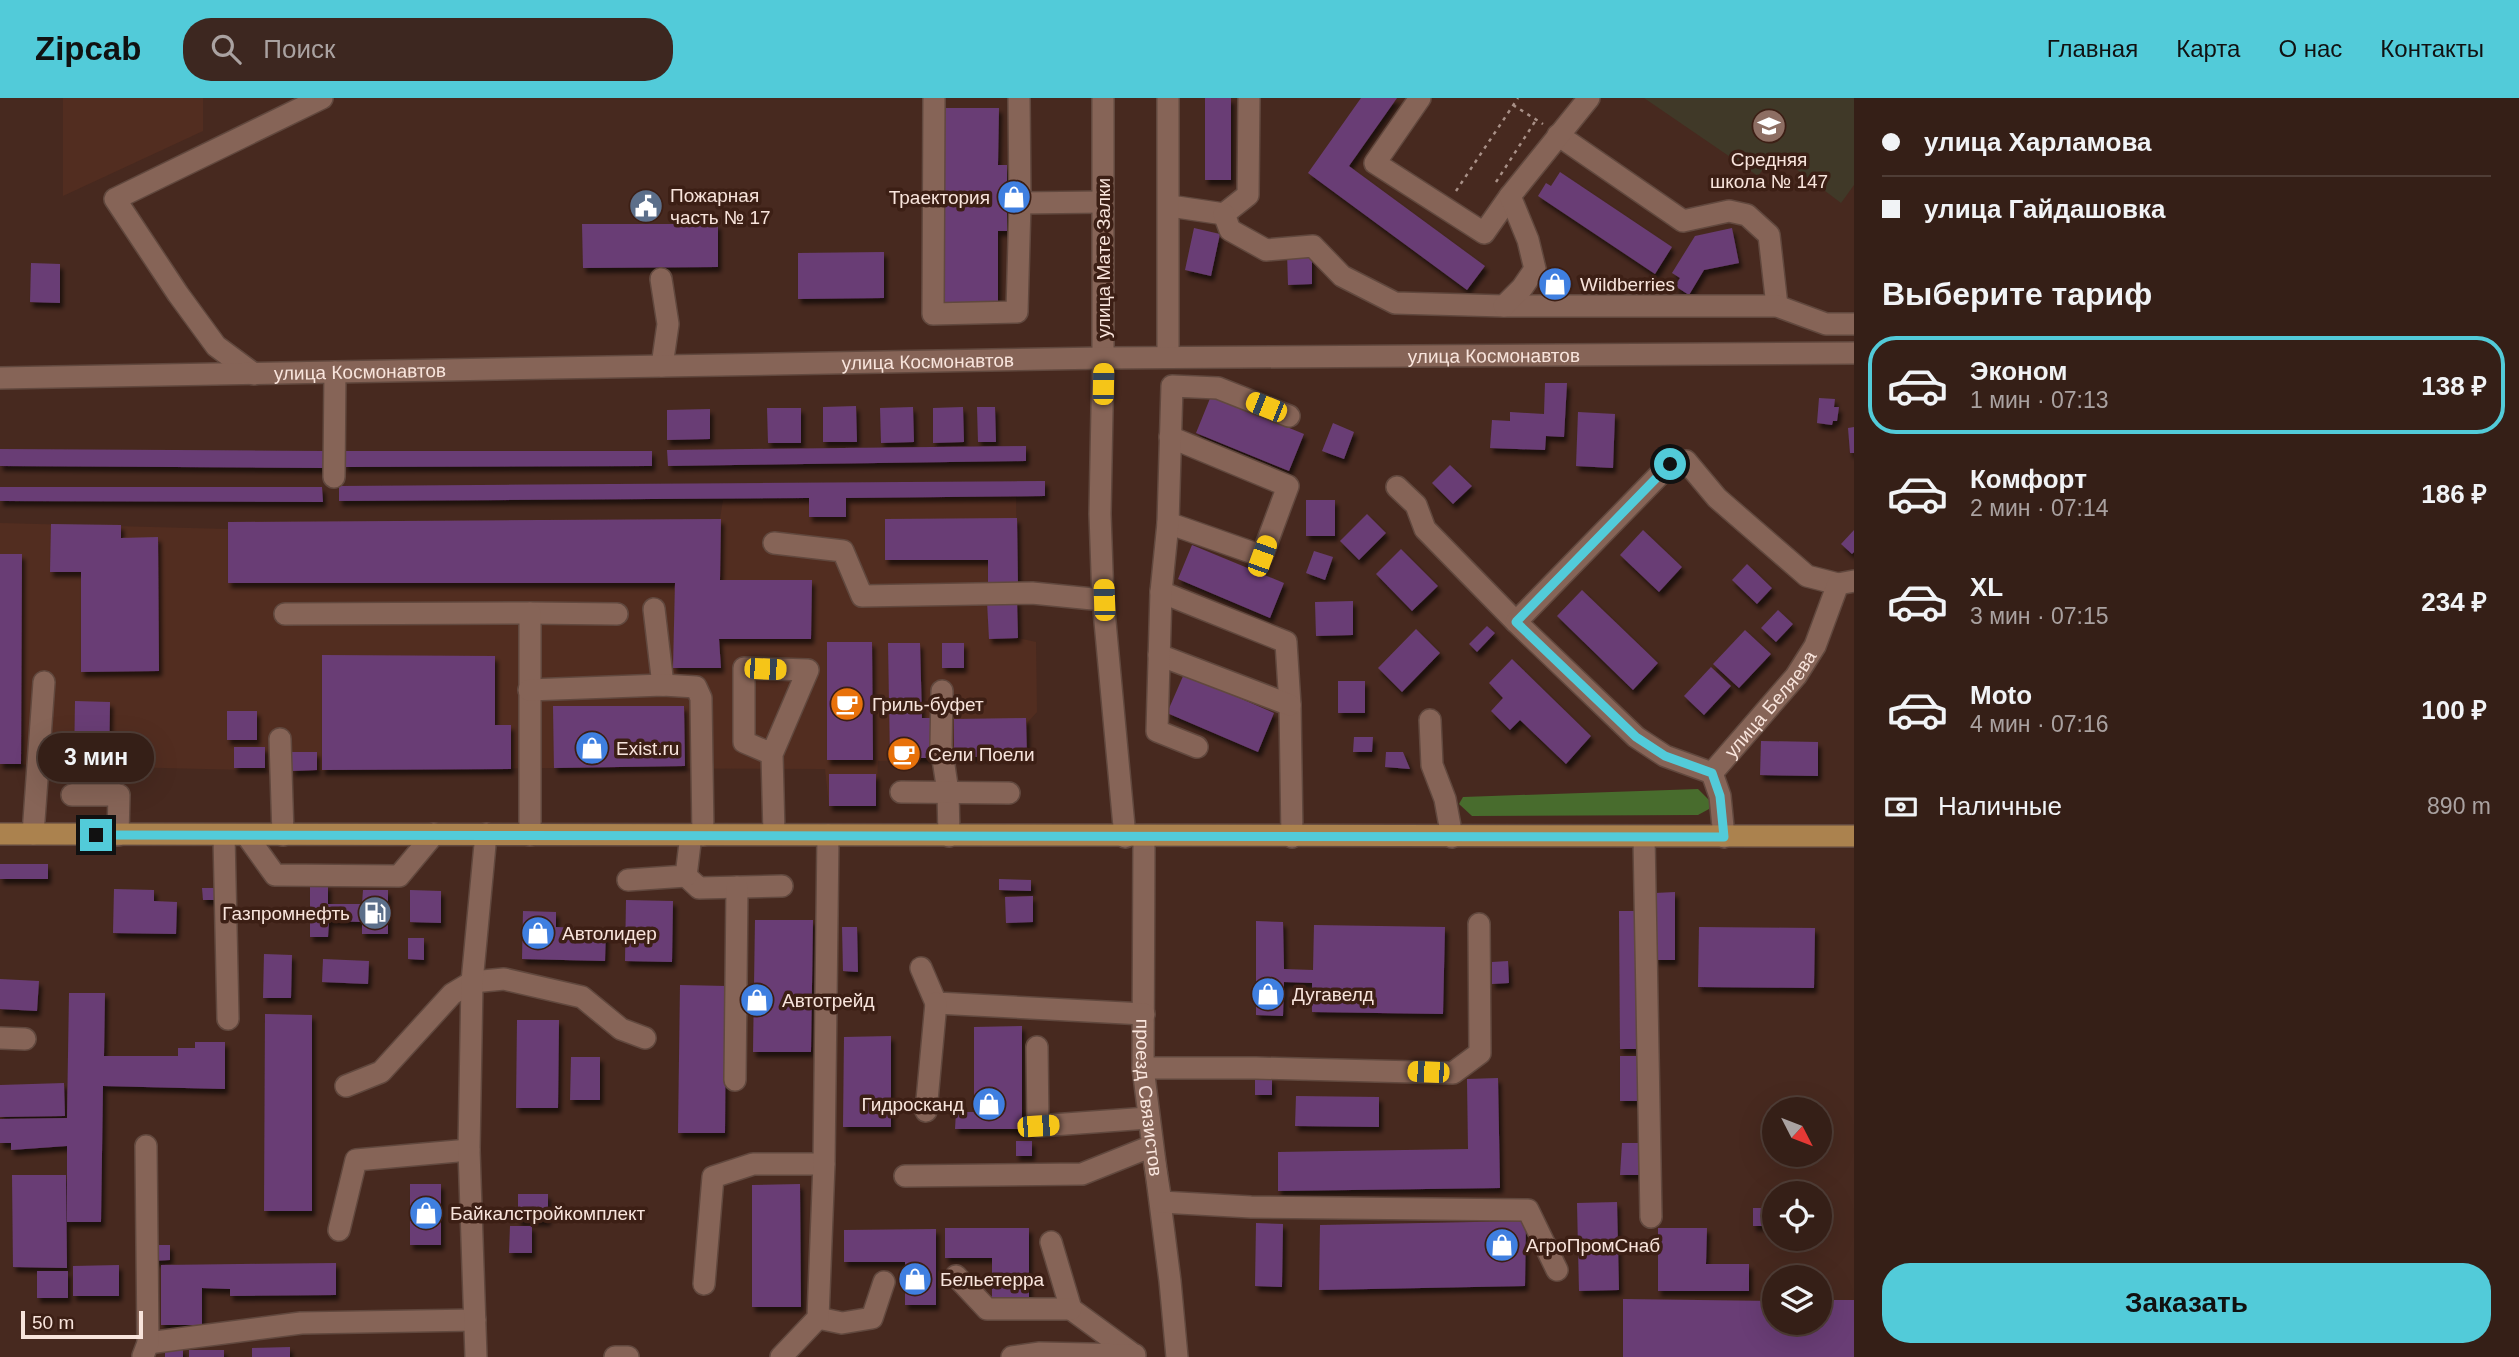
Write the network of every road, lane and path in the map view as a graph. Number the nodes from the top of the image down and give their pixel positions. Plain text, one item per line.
1 (322, 98) edge
2 (934, 98) edge
3 (1019, 98) edge
4 (1103, 98) edge
5 (1168, 98) edge
6 (1249, 98) edge
7 (1420, 98) edge
8 (1518, 98) edge
9 (1589, 98) edge
10 (1513, 105) junction
11 (1536, 120) junction
12 (1558, 135) junction
13 (1501, 192) junction
14 (1020, 202) junction
15 (1102, 202) junction
16 (1170, 206) junction
17 (1444, 209) junction
18 (1224, 214) junction
19 (661, 279) dead end
20 (1504, 306) junction
21 (1777, 306) junction
22 (1854, 324) edge
23 (1854, 353) edge
24 (1168, 357) junction
25 (1103, 358) junction
26 (662, 366) junction
27 (335, 372) junction
28 (254, 374) junction
29 (0, 378) edge
30 (1289, 416) dead end
31 (1170, 437) junction
32 (334, 477) dead end
33 (1397, 487) dead end
34 (1168, 523) junction
35 (774, 543) dead end
36 (1846, 582) edge
37 (1161, 592) junction
38 (1104, 600) junction
39 (654, 609) dead end
40 (530, 613) junction
41 (285, 614) dead end
42 (617, 614) dead end
43 (1516, 622) junction
44 (1159, 655) junction
45 (44, 682) dead end
46 (663, 685) junction
47 (529, 690) junction
48 (942, 691) dead end
49 (1290, 705) junction
50 (1430, 720) dead end
51 (280, 738) dead end
52 (1198, 747) dead end
53 (772, 754) dead end
54 (1712, 773) junction
55 (901, 792) dead end
56 (948, 792) junction
57 (1009, 793) dead end
58 (72, 795) dead end
59 (4, 832) edge
60 (33, 834) junction
61 (434, 834) junction
62 (486, 834) junction
63 (774, 834) junction
64 (118, 835) junction
65 (283, 835) junction
66 (530, 835) junction
67 (697, 835) junction
68 (828, 835) junction
69 (224, 836) junction
70 (247, 836) junction
71 (949, 836) junction
72 (1854, 836) edge
73 (1134, 837) junction
74 (1292, 837) junction
75 (1452, 837) junction
76 (1644, 837) junction
77 (1724, 837) junction
78 (686, 876) junction
79 (628, 880) dead end
80 (782, 886) dead end
81 (737, 887) junction
82 (1479, 924) dead end
83 (921, 968) dead end
84 (472, 982) junction
85 (936, 1003) junction
86 (1144, 1014) junction
87 (228, 1019) dead end
88 (0, 1038) edge
89 (645, 1038) dead end
90 (25, 1039) dead end
91 (1037, 1047) dead end
92 (1143, 1068) junction
93 (735, 1080) dead end
94 (346, 1086) dead end
95 (926, 1111) dead end
96 (1148, 1118) junction
97 (146, 1146) dead end
98 (1152, 1146) junction
99 (469, 1150) junction
100 (824, 1164) junction
101 (905, 1176) dead end
102 (1161, 1202) junction
103 (1651, 1217) dead end
104 (339, 1230) dead end
105 (1051, 1242) dead end
106 (1557, 1270) dead end
107 (956, 1276) dead end
108 (884, 1282) dead end
109 (704, 1284) dead end
110 (1071, 1309) junction
111 (818, 1318) junction
112 (475, 1320) junction
113 (145, 1350) edge
114 (1141, 1356) edge
115 (476, 1357) edge
116 (615, 1357) edge
117 (628, 1357) edge
118 (781, 1357) edge
119 (1012, 1357) edge
120 (1177, 1357) edge

1 - 28 street
2 - 14 street
3 - 14 street
4 - 15 street, улица Мате Залки
5 - 16 street
6 - 18 street
7 - 17 street
8 - 10 path
9 - 12 street
10 - 11 path
10 - 17 path
11 - 12 path
11 - 13 path
12 - 13 street
12 - 21 street
13 - 17 street
13 - 20 street
14 - 15 street
15 - 25 street, улица Мате Залки
16 - 18 street
16 - 24 street
18 - 20 street
19 - 26 street
20 - 21 street
21 - 22 street
23 - 24 street, улица Космонавтов
24 - 25 street, улица Космонавтов
25 - 26 street, улица Космонавтов
25 - 38 street, улица Мате Залки
26 - 27 street, улица Космонавтов
27 - 28 street, улица Космонавтов
27 - 32 street
28 - 29 street, улица Космонавтов
30 - 31 street
31 - 34 street
31 - 34 street
33 - 43 street
34 - 37 street
35 - 38 street
36 - 43 street
36 - 54 street, улица Беляева
37 - 44 street
37 - 49 street
38 - 73 street, улица Мате Залки
39 - 46 street
40 - 41 street
40 - 42 street
40 - 47 street
43 - 54 street
44 - 49 street
44 - 52 street
45 - 60 street
46 - 47 street
46 - 67 street
47 - 66 street
48 - 56 street
49 - 74 street
50 - 75 street
51 - 65 street
53 - 63 street
54 - 77 street, улица Беляева
55 - 56 street
56 - 57 street
56 - 71 street
58 - 64 street
59 - 60 main road
60 - 64 main road
61 - 62 main road
61 - 65 main road
61 - 70 street
62 - 66 main road
62 - 84 street
63 - 67 main road
63 - 68 main road
64 - 69 main road
65 - 70 main road
66 - 67 main road
67 - 78 street
68 - 71 main road
68 - 100 street
69 - 70 main road
69 - 87 street
71 - 73 main road
72 - 77 main road
73 - 74 main road
73 - 86 street, проезд Связистов
74 - 75 main road
75 - 76 main road
76 - 77 main road
76 - 103 street
78 - 79 street
78 - 81 street
80 - 81 street
81 - 93 street
82 - 92 street
83 - 85 street
84 - 89 street
84 - 94 street
84 - 99 street
85 - 86 street
85 - 95 street
86 - 92 street, проезд Связистов
88 - 90 street
91 - 96 street
92 - 96 street, проезд Связистов
96 - 98 street, проезд Связистов
97 - 113 street
98 - 101 street
98 - 102 street, проезд Связистов
99 - 104 street
99 - 112 street
100 - 109 street
100 - 111 street
102 - 106 street
102 - 120 street, проезд Связистов
105 - 110 street
107 - 110 street
108 - 111 street
110 - 114 street
111 - 118 street
112 - 113 street
112 - 115 street
114 - 119 street
116 - 117 street

